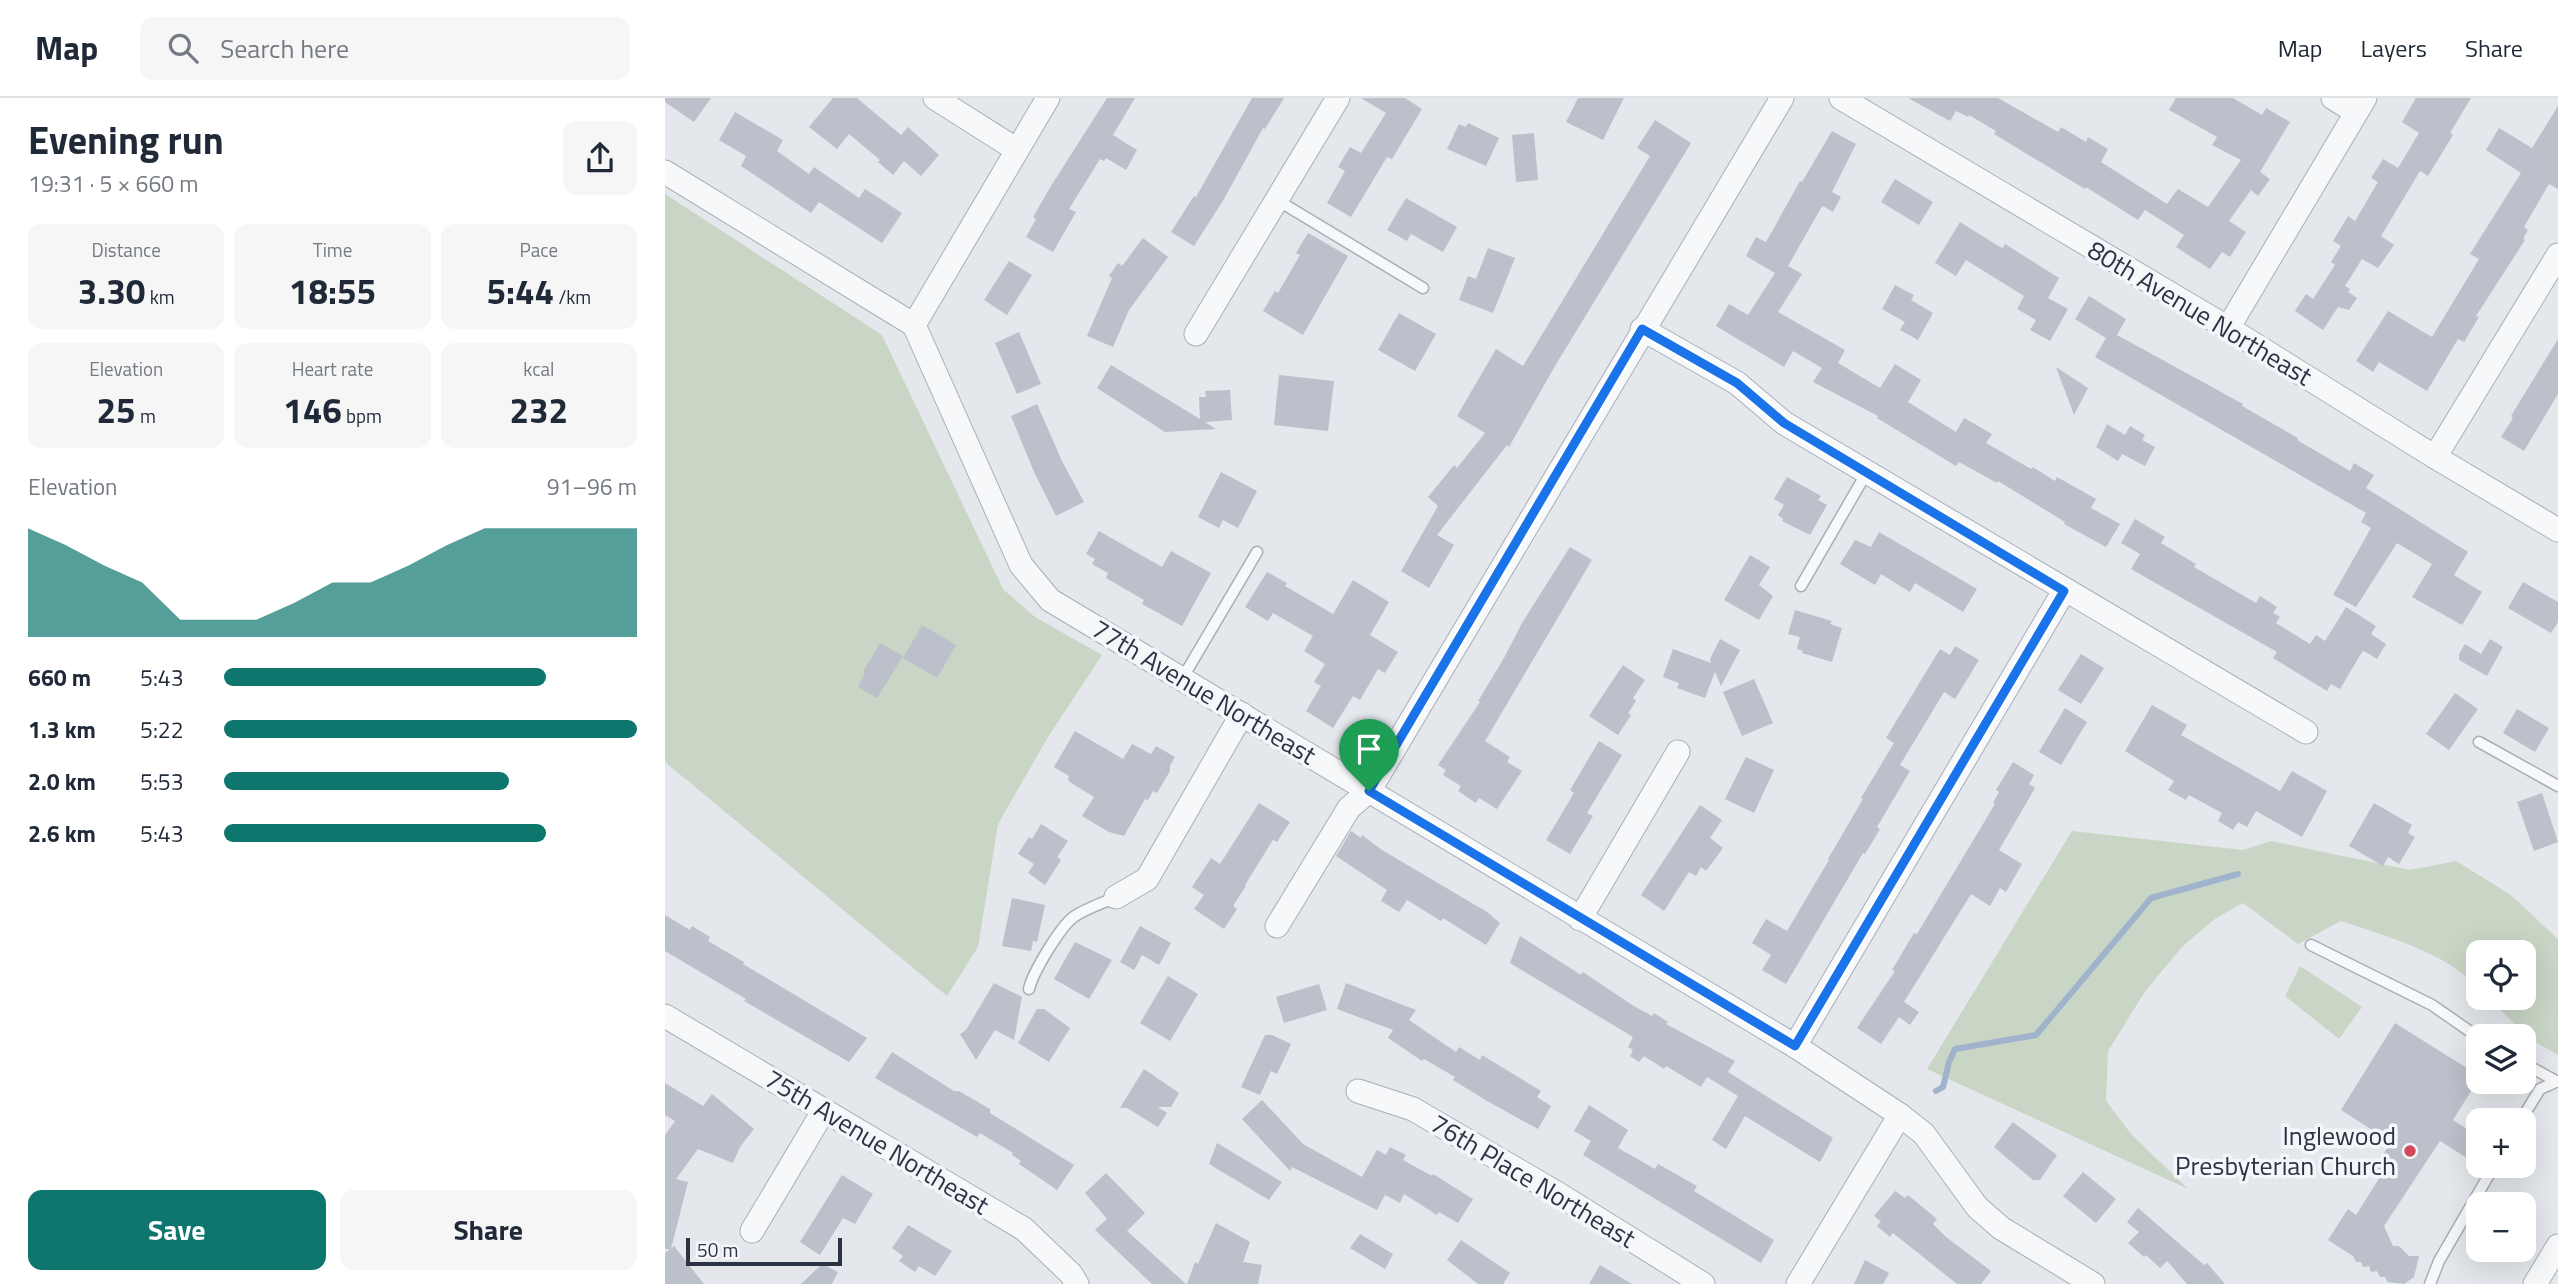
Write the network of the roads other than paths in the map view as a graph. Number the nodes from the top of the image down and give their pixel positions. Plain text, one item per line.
1 (935, 98) edge
2 (1048, 98) edge
3 (1338, 98) edge
4 (1782, 98) edge
5 (1840, 98) edge
6 (2333, 98) edge
7 (2361, 105) edge
8 (1017, 150) junction
9 (665, 172) edge
10 (1277, 200) junction
11 (2558, 255) edge
12 (1423, 288) dead end
13 (914, 325) junction
14 (2228, 328) junction
15 (1642, 329) junction
16 (1196, 334) dead end
17 (2435, 457) junction
18 (1867, 472) junction
19 (2558, 530) edge
20 (1257, 552) dead end
21 (1801, 586) dead end
22 (2064, 591) junction
23 (1182, 679) junction
24 (1242, 714) junction
25 (2303, 739) dead end
26 (2479, 742) dead end
27 (1678, 752) dead end
28 (2558, 786) edge
29 (1369, 791) junction
30 (1116, 897) joint
31 (1580, 919) junction
32 (1277, 926) dead end
33 (2311, 945) dead end
34 (1029, 989) dead end
35 (665, 1016) edge
36 (2466, 1029) edge
37 (1795, 1046) junction
38 (2536, 1070) edge
39 (2557, 1081) edge
40 (1358, 1091) dead end
41 (2528, 1108) edge
42 (824, 1110) junction
43 (1900, 1115) junction
44 (2487, 1178) edge
45 (752, 1230) dead end
46 (2558, 1246) edge
47 (1077, 1284) edge
48 (1703, 1284) edge
49 (1798, 1284) edge
50 (2093, 1284) edge
51 (2430, 1284) edge
52 (2535, 1284) edge

1 - 8 street
2 - 8 street
3 - 10 street
4 - 15 street
5 - 14 street, 80th Avenue Northeast
6 - 7 street
7 - 14 street
8 - 13 street
9 - 13 street
10 - 12 lane
10 - 16 street
11 - 17 street
13 - 23 street, 77th Avenue Northeast
14 - 17 street, 80th Avenue Northeast
15 - 18 street
15 - 29 street
17 - 19 street, 80th Avenue Northeast
18 - 21 lane
18 - 22 street
20 - 23 lane
22 - 25 street
22 - 37 street
23 - 24 street, 77th Avenue Northeast
24 - 29 street, 77th Avenue Northeast
24 - 30 street
26 - 28 lane
27 - 31 street
29 - 31 street, 77th Avenue Northeast
29 - 32 street
30 - 34 lane
31 - 37 street, 77th Avenue Northeast
33 - 36 lane
35 - 42 street, 75th Avenue Northeast
37 - 43 street, 77th Avenue Northeast
38 - 39 lane
39 - 41 lane
40 - 48 street, 76th Place Northeast
42 - 45 street
42 - 47 street, 75th Avenue Northeast
43 - 49 street
43 - 50 street, 77th Avenue Northeast
44 - 51 lane
46 - 52 street

